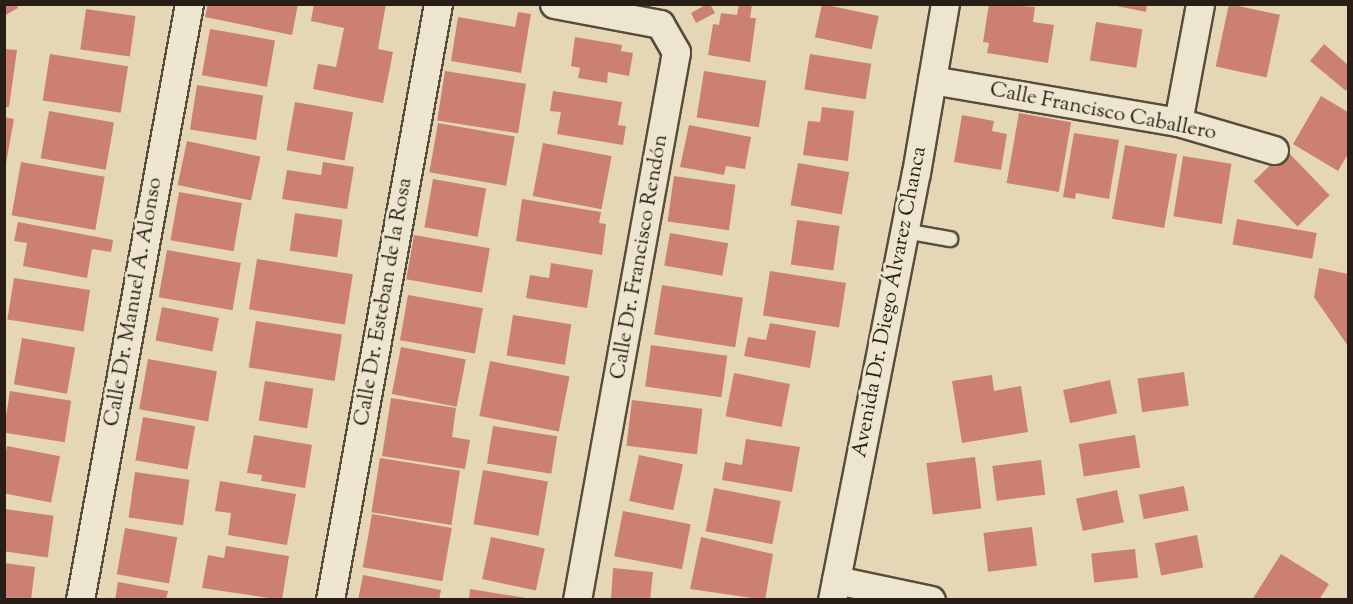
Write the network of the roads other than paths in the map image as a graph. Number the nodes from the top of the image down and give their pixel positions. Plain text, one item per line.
1 (189, 4) edge
2 (438, 4) edge
3 (554, 4) edge
4 (945, 4) edge
5 (1200, 4) edge
6 (932, 80) junction
7 (1178, 122) junction
8 (1274, 150) dead end
9 (905, 231) junction
10 (950, 239) dead end
11 (834, 590) edge
12 (80, 600) edge
13 (330, 600) edge
14 (577, 600) edge
15 (931, 600) edge

1 - 12 street, Calle Dr. Manuel A. Alonso
2 - 13 street, Calle Dr. Esteban de la Rosa
3 - 14 street, Calle Dr. Francisco Rendón
4 - 6 street, Avenida Dr. Diego Álvarez Chanca
5 - 7 street
6 - 7 street, Calle Francisco Caballero
6 - 9 street, Avenida Dr. Diego Álvarez Chanca
7 - 8 street, Calle Francisco Caballero
9 - 10 lane
9 - 11 street, Avenida Dr. Diego Álvarez Chanca
11 - 15 street

